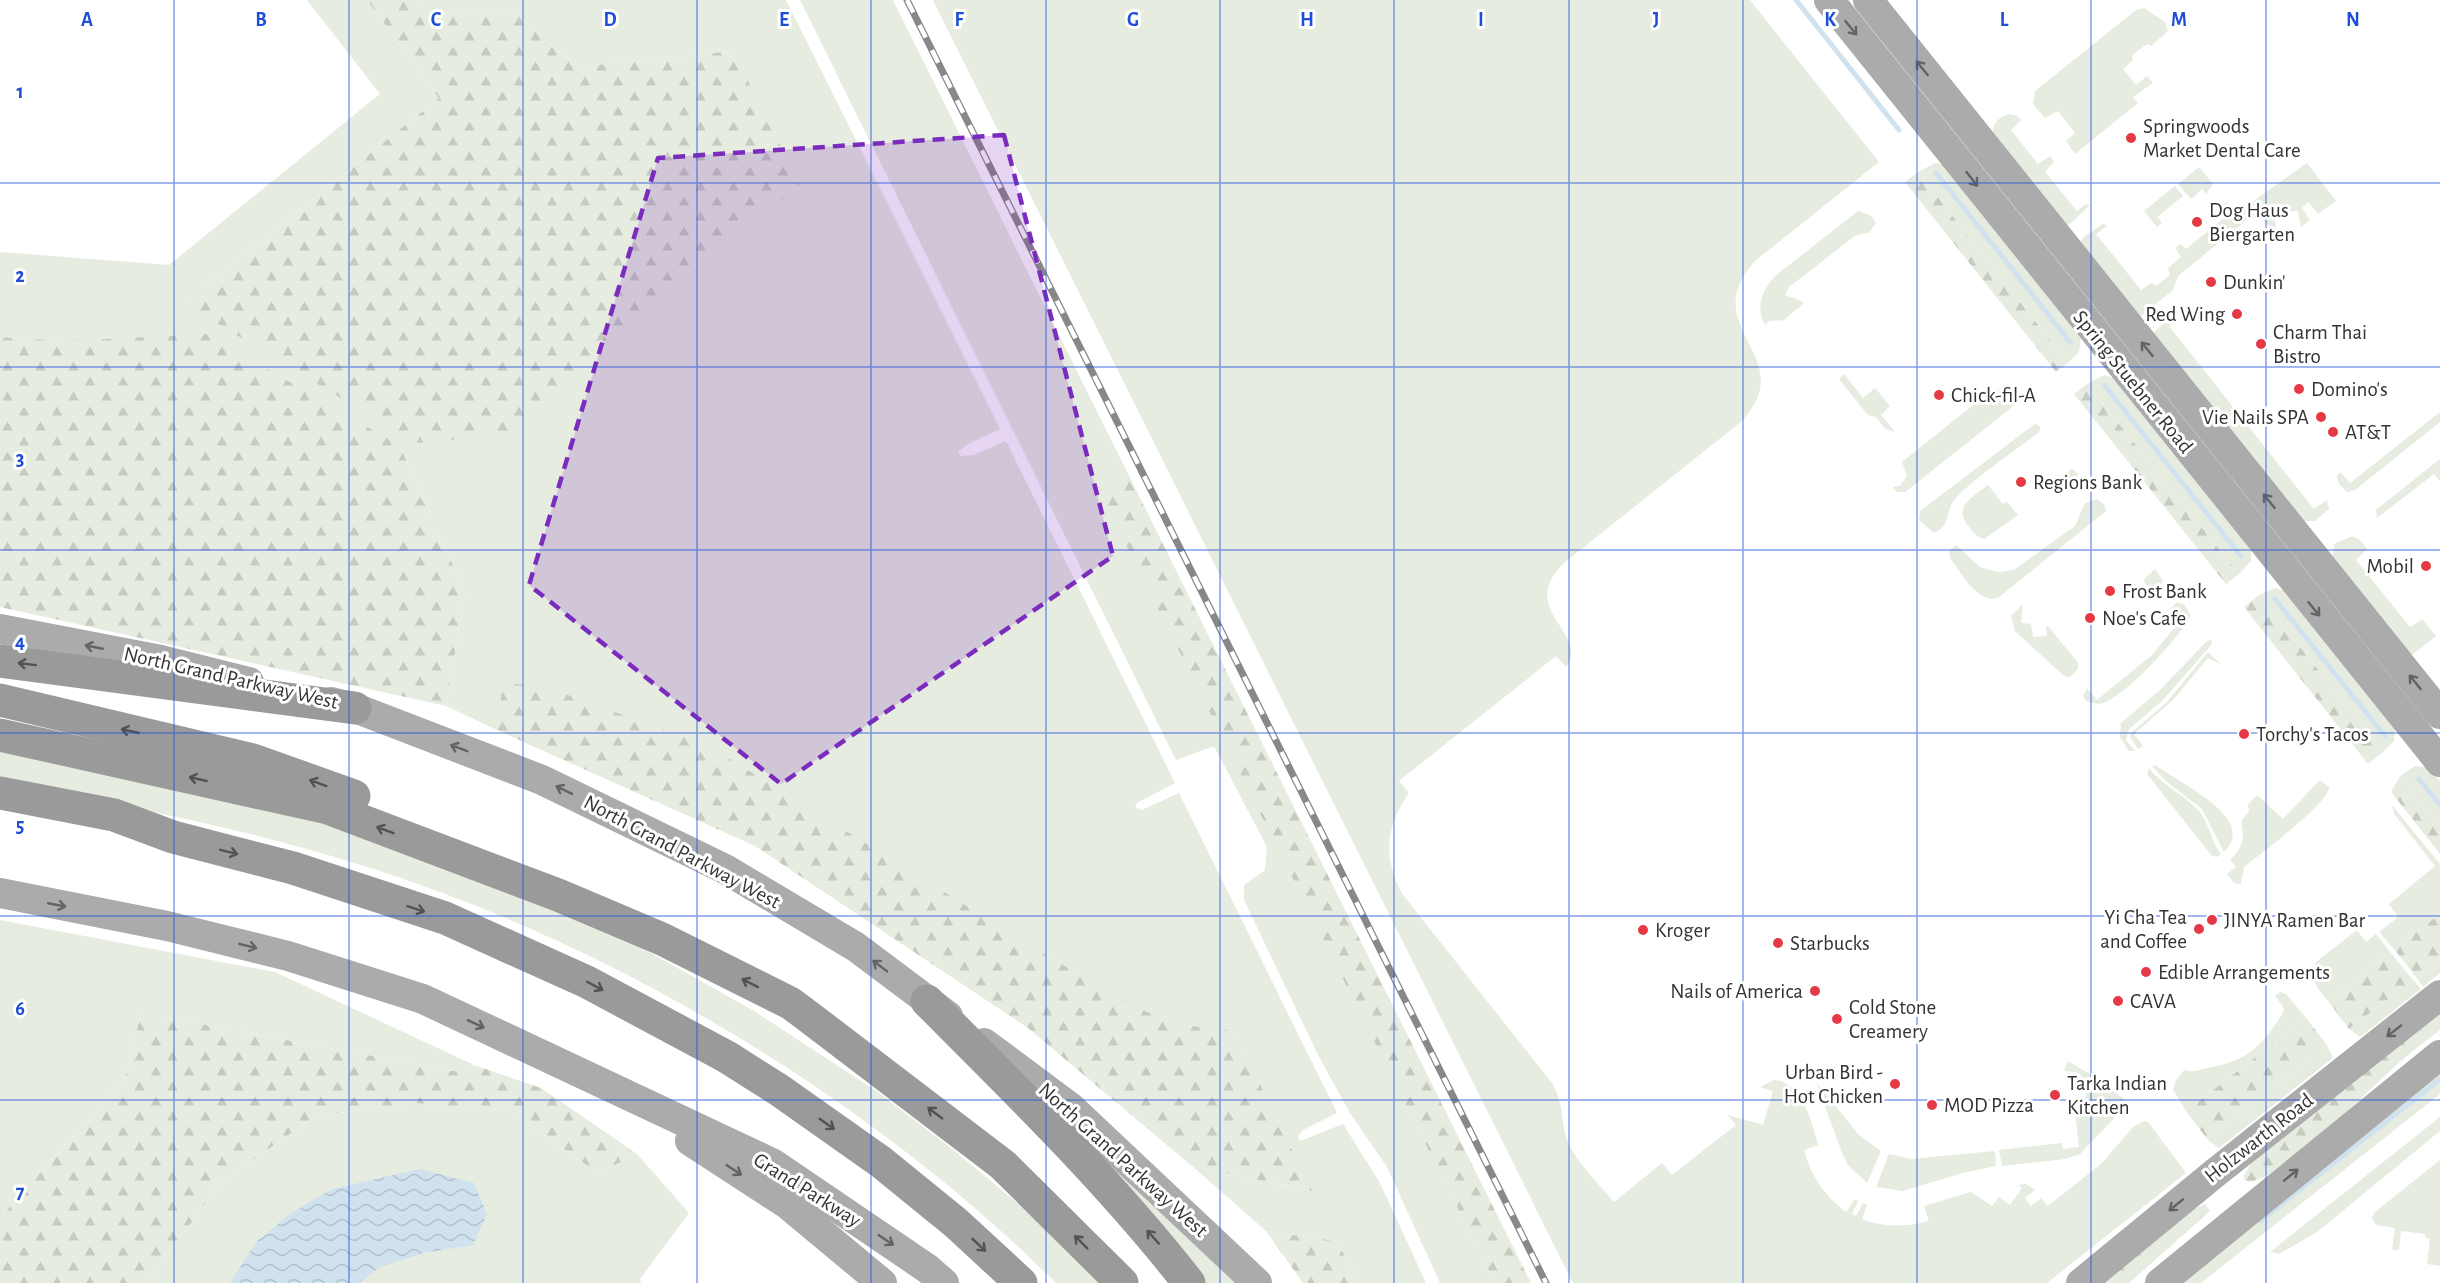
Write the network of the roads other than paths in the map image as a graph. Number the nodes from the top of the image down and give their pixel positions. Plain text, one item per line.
1 (1829, 0) edge
2 (1868, 0) edge
3 (1967, 123) junction
4 (1936, 134) junction
5 (0, 628) edge
6 (0, 661) edge
7 (0, 699) edge
8 (355, 708) junction
9 (2440, 714) edge
10 (0, 735) edge
11 (2440, 762) edge
12 (0, 793) edge
13 (0, 816) edge
14 (173, 837) junction
15 (0, 893) edge
16 (558, 895) junction
17 (2440, 995) edge
18 (927, 1001) junction
19 (2440, 1054) edge
20 (597, 1080) junction
21 (882, 1283) edge
22 (944, 1283) edge
23 (1021, 1283) edge
24 (1122, 1283) edge
25 (1189, 1283) edge
26 (1257, 1283) edge
27 (2081, 1283) edge
28 (2160, 1283) edge

1 -> 4 main road, Spring Stuebner Road
3 -> 2 main road, Spring Stuebner Road
3 - 4 main road
9 -> 3 main road, Spring Stuebner Road
4 -> 11 main road, Spring Stuebner Road
8 -> 5 main road, North Grand Parkway West
8 -> 6 highway
16 -> 7 highway
18 -> 8 main road, North Grand Parkway West
16 -> 10 highway
12 - 14 highway
13 - 14 highway
14 -> 23 highway
15 -> 20 main road
24 -> 16 highway
17 -> 27 main road, Holzwarth Road
25 -> 18 highway
18 - 26 main road, North Grand Parkway West
28 -> 19 main road
20 -> 21 main road
20 -> 22 main road, Grand Parkway

